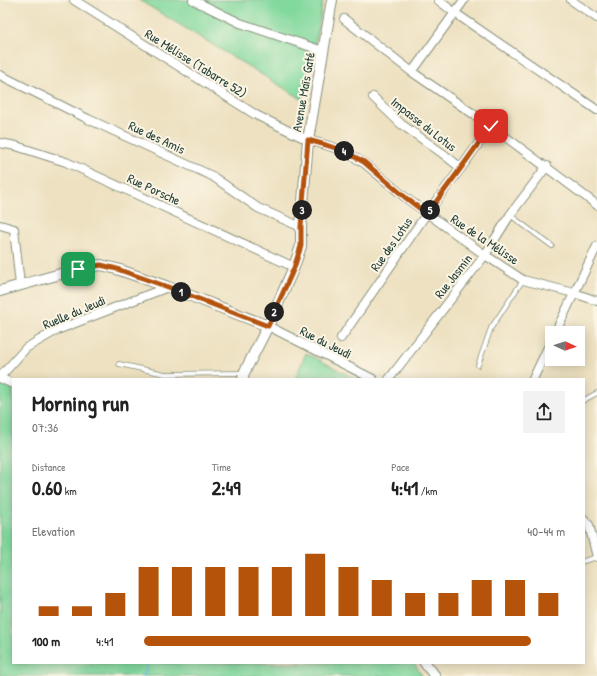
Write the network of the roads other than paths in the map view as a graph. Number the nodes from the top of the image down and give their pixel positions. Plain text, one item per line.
1 (74, 0) edge
2 (194, 0) edge
3 (332, 0) edge
4 (438, 0) edge
5 (464, 0) edge
6 (572, 0) edge
7 (455, 13) junction
8 (597, 18) edge
9 (344, 19) dead end
10 (324, 51) junction
11 (412, 72) junction
12 (0, 74) edge
13 (373, 97) dead end
14 (597, 110) edge
15 (491, 126) junction
16 (308, 140) junction
17 (0, 143) edge
18 (547, 166) junction
19 (461, 168) junction
20 (597, 204) edge
21 (427, 214) junction
22 (510, 215) junction
23 (0, 225) edge
24 (301, 227) junction
25 (552, 246) dead end
26 (597, 246) edge
27 (485, 255) junction
28 (294, 268) junction
29 (523, 280) junction
30 (20, 285) junction
31 (168, 287) junction
32 (0, 291) edge
33 (574, 292) junction
34 (597, 301) edge
35 (268, 326) junction
36 (558, 326) edge
37 (341, 338) dead end
38 (545, 354) edge
39 (119, 364) dead end
40 (478, 364) dead end
41 (243, 376) edge
42 (0, 378) edge
43 (371, 378) edge
44 (390, 378) edge
45 (533, 378) edge
46 (12, 384) edge
47 (597, 393) edge
48 (585, 399) edge
49 (590, 523) edge
50 (597, 557) edge
51 (585, 561) edge
52 (426, 664) edge
53 (435, 676) edge

1 - 16 street, Rue Mélisse (Tabarre 52)
2 - 10 street
3 - 10 street, Avenue Maïs Gaté
4 - 7 street
5 - 7 street
6 - 8 street
7 - 11 street
7 - 14 street
9 - 11 street
10 - 16 street, Avenue Maïs Gaté
11 - 15 street
12 - 24 street, Rue des Amis
13 - 19 street, Impasse du Lotus
15 - 18 street
15 - 19 street, Rue des Lotus
16 - 21 street, Rue de la Mélisse
16 - 24 street, Avenue Maïs Gaté
17 - 28 street, Rue Porsche
18 - 20 street
18 - 22 street, Rue Jasmin
19 - 21 street, Rue des Lotus
21 - 27 street, Rue de la Mélisse
21 - 37 street, Rue des Lotus
22 - 25 lane
22 - 27 street, Rue Jasmin
23 - 30 street
24 - 28 street, Avenue Maïs Gaté
26 - 33 street
27 - 29 street, Rue de la Mélisse
27 - 44 street, Rue Jasmin
28 - 35 street, Avenue Maïs Gaté
29 - 33 street, Rue de la Mélisse
29 - 40 lane
30 - 31 street
30 - 32 street
31 - 35 street
31 - 42 street, Ruelle du Jeudi
33 - 34 street, Rue de la Mélisse
33 - 36 street
35 - 41 street, Avenue Maïs Gaté
35 - 43 street, Rue du Jeudi
38 - 45 street
39 - 41 lane
42 - 46 street
47 - 48 lane
49 - 50 street
50 - 51 lane
52 - 53 street

